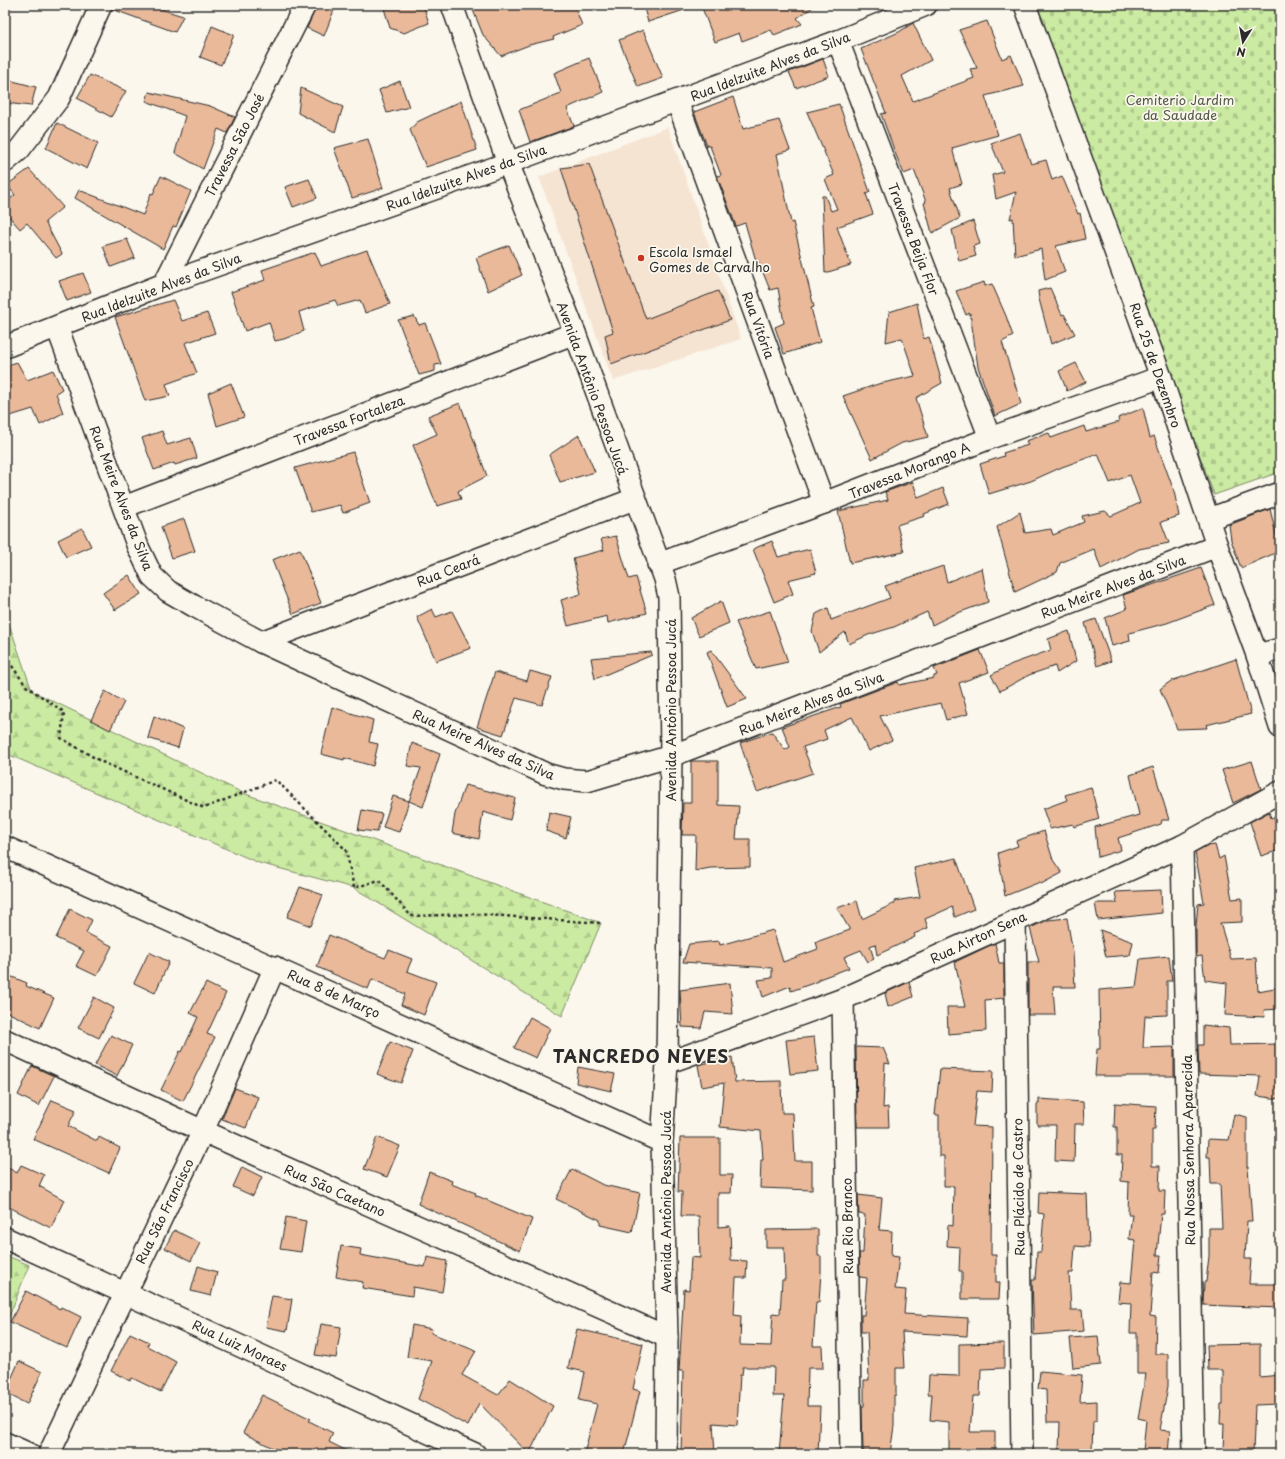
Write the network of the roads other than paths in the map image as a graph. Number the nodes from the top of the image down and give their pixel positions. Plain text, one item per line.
1 (101, 5) edge
2 (305, 5) edge
3 (452, 5) edge
4 (926, 5) edge
5 (1025, 5) edge
6 (838, 41) junction
7 (677, 101) junction
8 (5, 162) edge
9 (508, 163) junction
10 (164, 284) junction
11 (57, 327) junction
12 (575, 333) junction
13 (5, 347) edge
14 (1161, 377) junction
15 (990, 438) junction
16 (1280, 493) edge
17 (634, 499) junction
18 (824, 503) junction
19 (124, 506) junction
20 (1209, 520) junction
21 (1217, 546) junction
22 (658, 564) junction
23 (261, 642) junction
24 (1280, 649) edge
25 (1258, 656) junction
26 (1280, 727) edge
27 (671, 756) junction
28 (1280, 792) edge
29 (1182, 846) junction
30 (5, 847) edge
31 (1015, 920) junction
32 (275, 967) junction
33 (843, 999) junction
34 (5, 1040) edge
35 (667, 1063) junction
36 (202, 1131) junction
37 (662, 1142) junction
38 (5, 1238) edge
39 (125, 1292) junction
40 (667, 1337) junction
41 (5, 1443) edge
42 (29, 1454) edge
43 (49, 1454) edge
44 (475, 1454) edge
45 (666, 1454) edge
46 (851, 1454) edge
47 (1022, 1454) edge
48 (1194, 1454) edge

1 - 8 street
2 - 10 street, Travessa São José
3 - 9 street, Avenida Antônio Pessoa Jucá
4 - 6 street, Rua Idelzuite Alves da Silva
5 - 14 street, Rua 25 de Dezembro
6 - 7 street, Rua Idelzuite Alves da Silva
6 - 15 street, Travessa Beija Flor
7 - 9 street, Rua Idelzuite Alves da Silva
7 - 18 street, Rua Vitória
9 - 10 street, Rua Idelzuite Alves da Silva
9 - 12 street, Avenida Antônio Pessoa Jucá
10 - 11 street, Rua Idelzuite Alves da Silva
11 - 13 street, Rua Idelzuite Alves da Silva
11 - 19 street, Rua Meire Alves da Silva
12 - 17 street, Avenida Antônio Pessoa Jucá
12 - 19 street, Travessa Fortaleza
14 - 15 street, Travessa Morango A
14 - 20 street, Rua 25 de Dezembro
15 - 18 street, Travessa Morango A
16 - 20 street
17 - 22 street, Avenida Antônio Pessoa Jucá
17 - 23 street, Rua Ceará
18 - 22 street, Travessa Morango A
19 - 23 street, Rua Meire Alves da Silva
20 - 21 street, Rua 25 de Dezembro
21 - 25 street, Rua 25 de Dezembro
21 - 27 street, Rua Meire Alves da Silva
22 - 27 street, Avenida Antônio Pessoa Jucá
23 - 27 street, Rua Meire Alves da Silva
24 - 25 street
25 - 26 street, Rua 25 de Dezembro
27 - 35 street, Avenida Antônio Pessoa Jucá
28 - 29 street, Rua Airton Sena
29 - 31 street, Rua Airton Sena
29 - 48 street, Rua Nossa Senhora Aparecida
30 - 32 street, Rua 8 de Março
31 - 33 street, Rua Airton Sena
31 - 47 street, Rua Plácido de Castro
32 - 36 street, Rua São Francisco
32 - 37 street, Rua 8 de Março
33 - 35 street, Rua Airton Sena
33 - 46 street, Rua Rio Branco
34 - 36 street, Rua São Caetano
35 - 37 street, Avenida Antônio Pessoa Jucá
36 - 39 street, Rua São Francisco
36 - 40 street, Rua São Caetano
37 - 40 street, Avenida Antônio Pessoa Jucá
38 - 39 street, Rua Luiz Moraes
39 - 43 street, Rua São Francisco
39 - 44 street, Rua Luiz Moraes
40 - 45 street, Avenida Antônio Pessoa Jucá
41 - 42 street

